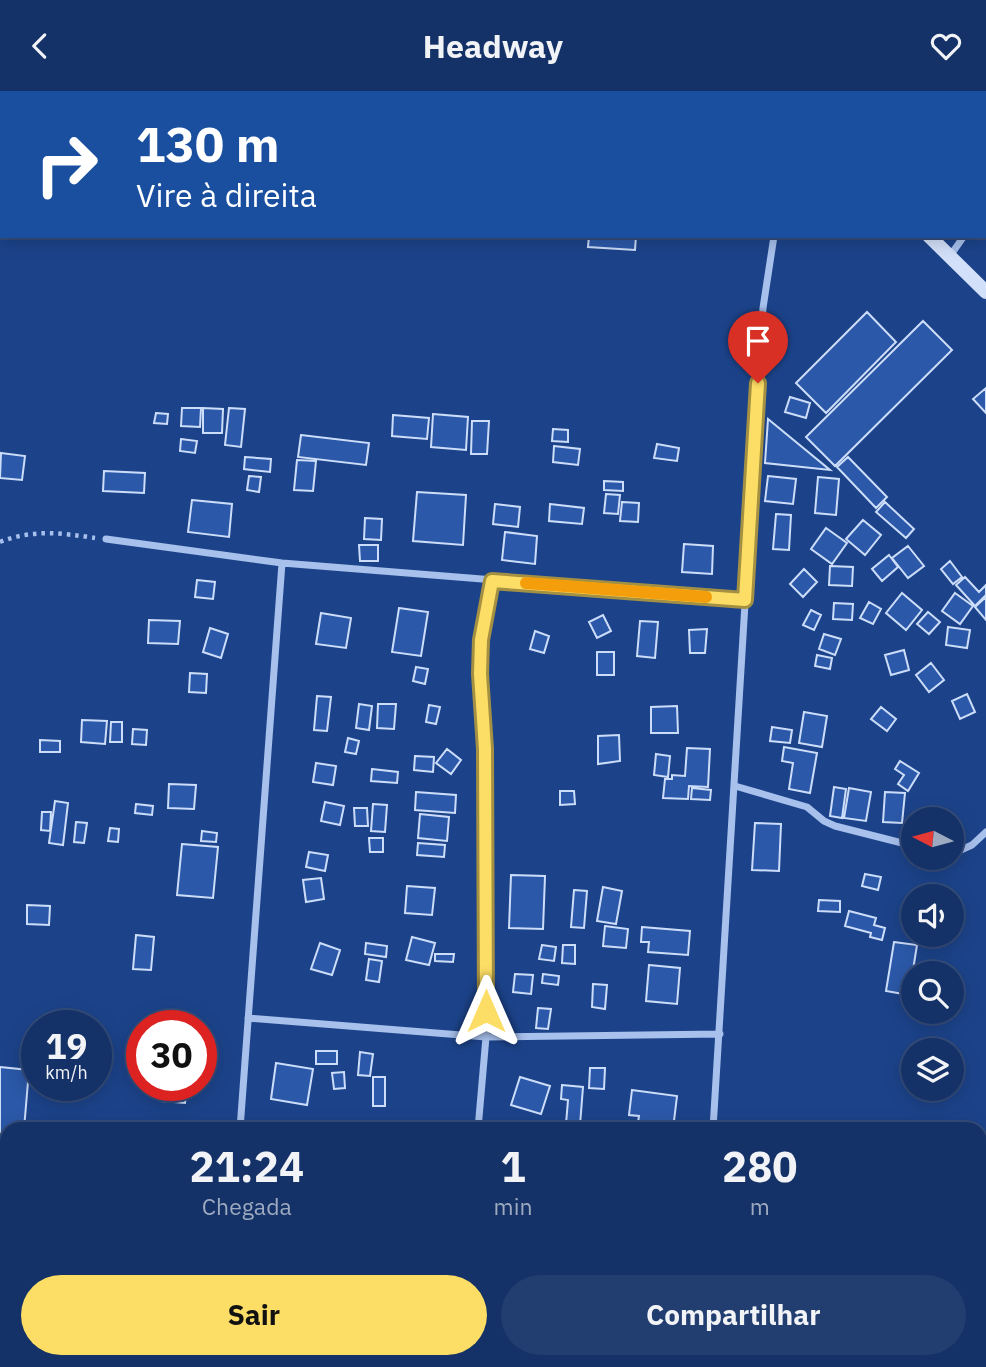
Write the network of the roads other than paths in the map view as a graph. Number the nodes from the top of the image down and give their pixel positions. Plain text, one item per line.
1 (774, 238) edge
2 (931, 238) edge
3 (963, 238) edge
4 (950, 257) junction
5 (986, 292) edge
6 (106, 539) road end
7 (282, 563) junction
8 (492, 581) junction
9 (745, 600) junction
10 (735, 786) junction
11 (986, 832) edge
12 (901, 843) edge
13 (964, 849) edge
14 (248, 1018) junction
15 (720, 1034) junction
16 (486, 1037) junction
17 (241, 1122) edge
18 (479, 1122) edge
19 (714, 1122) edge

1 - 9 street
2 - 4 street
3 - 4 street
4 - 5 street
6 - 7 street
7 - 8 street
7 - 14 street
8 - 9 street
8 - 16 street
9 - 10 street
10 - 12 street
10 - 15 street
11 - 13 street
14 - 16 street
14 - 17 street
15 - 16 street
15 - 19 street
16 - 18 street

